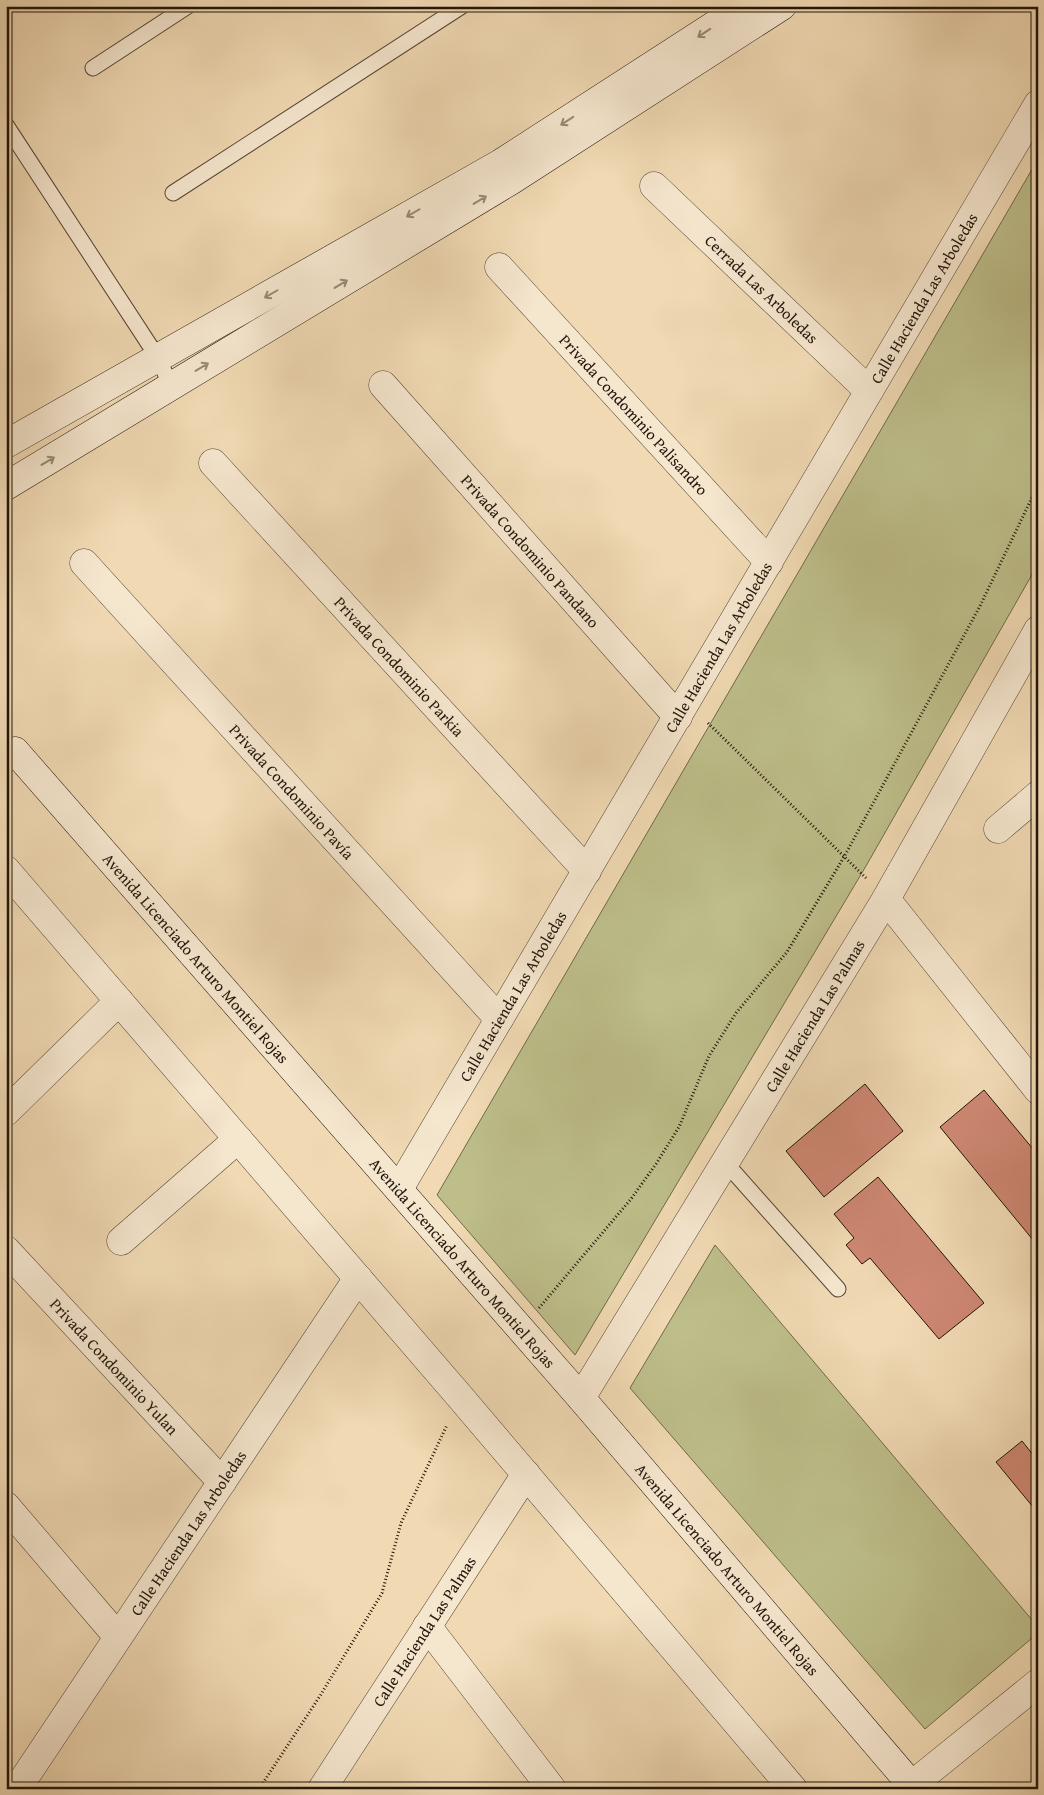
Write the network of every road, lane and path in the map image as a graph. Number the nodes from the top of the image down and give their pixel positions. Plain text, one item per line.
1 (188, 6) edge
2 (462, 6) edge
3 (744, 6) edge
4 (782, 6) edge
5 (93, 68) dead end
6 (1038, 104) edge
7 (6, 125) edge
8 (654, 186) dead end
9 (172, 193) dead end
10 (499, 267) dead end
11 (158, 358) junction
12 (383, 385) dead end
13 (171, 386) junction
14 (869, 391) junction
15 (6, 444) edge
16 (214, 463) dead end
17 (1038, 485) edge
18 (6, 486) edge
19 (769, 562) junction
20 (84, 563) dead end
21 (1038, 630) edge
22 (682, 709) junction
23 (9, 750) edge
24 (1038, 795) edge
25 (998, 829) dead end
26 (844, 857) junction
27 (587, 871) junction
28 (9, 878) edge
29 (886, 899) junction
30 (119, 1001) junction
31 (499, 1019) junction
32 (1038, 1090) edge
33 (6, 1112) edge
34 (238, 1139) junction
35 (724, 1162) junction
36 (399, 1190) junction
37 (121, 1240) dead end
38 (6, 1250) edge
39 (358, 1278) junction
40 (838, 1290) dead end
41 (521, 1329) junction
42 (462, 1398) junction
43 (581, 1398) junction
44 (526, 1474) junction
45 (222, 1482) junction
46 (6, 1506) edge
47 (427, 1626) junction
48 (118, 1637) junction
49 (1038, 1682) edge
50 (15, 1777) edge
51 (327, 1787) edge
52 (912, 1788) edge
53 (259, 1789) edge
54 (552, 1789) edge
55 (793, 1789) edge

1 - 5 lane
2 - 9 lane
3 -> 11 street
13 -> 4 street
6 - 14 street, Calle Hacienda Las Arboledas
7 - 11 lane
8 - 14 street, Cerrada Las Arboledas
10 - 19 street, Privada Condominio Palisandro
11 - 13 lane
11 - 15 street
12 - 22 street, Privada Condominio Pandano
18 -> 13 street
14 - 19 street, Calle Hacienda Las Arboledas
16 - 27 street, Privada Condominio Parkia
17 - 26 path
19 - 22 street, Calle Hacienda Las Arboledas
20 - 31 street, Privada Condominio Pavía
21 - 29 street, Calle Hacienda Las Palmas
22 - 26 path
22 - 27 street, Calle Hacienda Las Arboledas
23 - 36 street, Avenida Licenciado Arturo Montiel Rojas
24 - 25 street
26 - 29 path
26 - 41 path
27 - 31 street, Calle Hacienda Las Arboledas
28 - 30 street
29 - 32 street
29 - 35 street, Calle Hacienda Las Palmas
30 - 33 street
30 - 34 street
31 - 36 street, Calle Hacienda Las Arboledas
34 - 37 street
34 - 39 street
35 - 40 lane
35 - 43 street, Calle Hacienda Las Palmas
36 - 41 street, Avenida Licenciado Arturo Montiel Rojas
38 - 45 street, Privada Condominio Yulan
39 - 42 street
39 - 45 street, Calle Hacienda Las Arboledas
41 - 43 street, Avenida Licenciado Arturo Montiel Rojas
42 - 44 street
42 - 53 path
43 - 52 street, Avenida Licenciado Arturo Montiel Rojas
44 - 47 street, Calle Hacienda Las Palmas
44 - 55 street
45 - 48 street, Calle Hacienda Las Arboledas
46 - 48 street
47 - 51 street, Calle Hacienda Las Palmas
47 - 54 street
48 - 50 street, Calle Hacienda Las Arboledas
49 - 52 street

